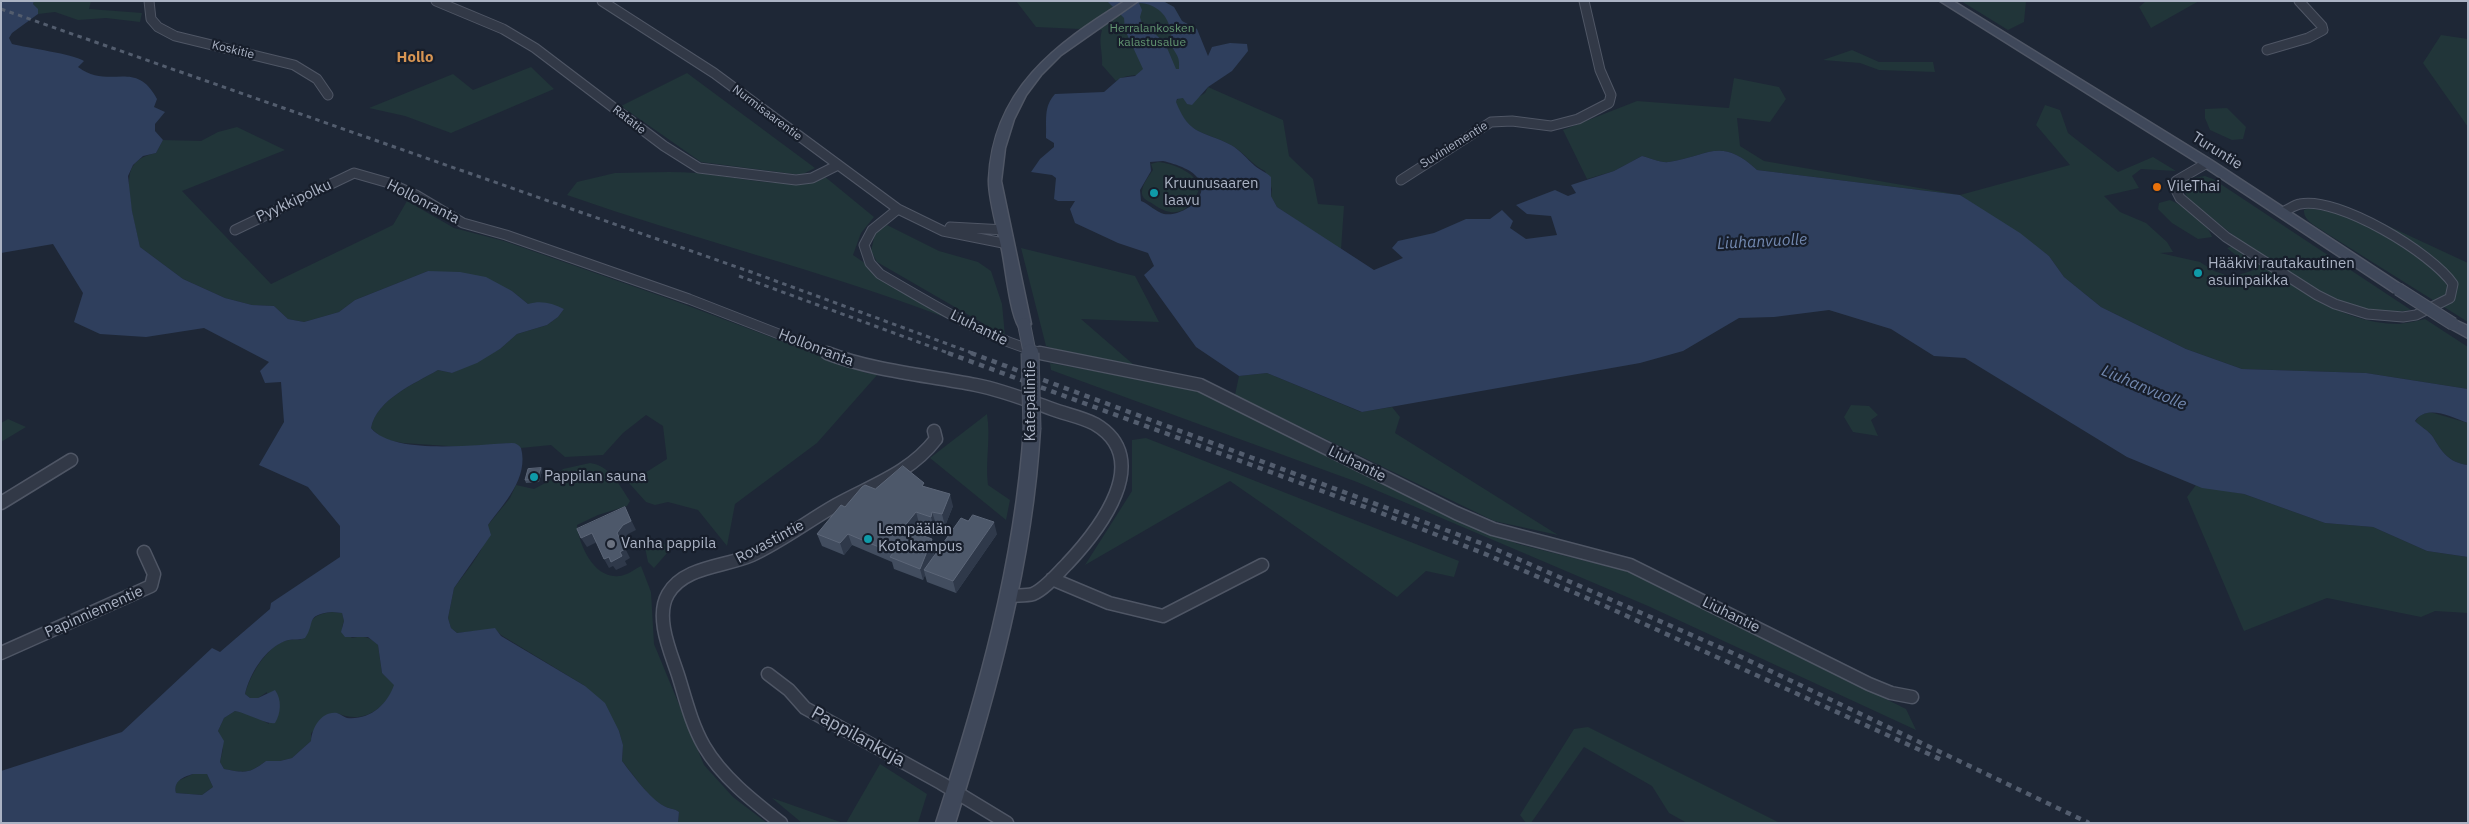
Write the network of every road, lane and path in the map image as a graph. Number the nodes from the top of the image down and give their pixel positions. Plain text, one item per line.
1 (149, 1) edge
2 (436, 1) edge
3 (602, 1) edge
4 (1133, 1) edge
5 (1584, 1) edge
6 (1944, 1) edge
7 (2298, 1) edge
8 (2267, 50) dead end
9 (328, 95) dead end
10 (2207, 163) junction
11 (838, 165) junction
12 (354, 173) joint
13 (1401, 180) dead end
14 (898, 209) junction
15 (2282, 212) junction
16 (931, 227) junction
17 (235, 230) dead end
18 (1005, 230) junction
19 (1008, 244) junction
20 (2468, 333) edge
21 (934, 431) dead end
22 (71, 460) dead end
23 (1, 503) edge
24 (144, 552) dead end
25 (1262, 565) dead end
26 (1052, 580) junction
27 (1010, 596) junction
28 (1, 652) edge
29 (768, 674) dead end
30 (1912, 697) dead end
31 (955, 791) junction
32 (781, 823) edge
33 (945, 823) edge
34 (1007, 823) edge

1 - 9 street, Koskitie
2 - 11 street, Ratatie
3 - 11 street, Nurmisaarentie
4 - 18 street, Katepalintie
5 - 13 street, Suviniementie
6 - 10 street, Turuntie
7 - 8 street
10 - 15 street, Turuntie
10 - 15 street
11 - 14 street, Nurmisaarentie
12 - 17 street, Pyykkipolku
12 - 26 street, Hollonranta
14 - 16 street, Nurmisaarentie
14 - 30 street, Liuhantie
15 - 20 street, Turuntie, bridge
16 - 18 street, Nurmisaarentie
16 - 19 street, Nurmisaarentie
18 - 19 street, Katepalintie
19 - 27 street, Katepalintie, bridge
21 - 32 street, Rovastintie
22 - 23 street
24 - 28 street, Papinniementie
25 - 26 street
26 - 27 street, Hollonranta
27 - 31 street, Katepalintie
29 - 31 street, Pappilankuja
31 - 33 street, Katepalintie
31 - 34 street, Pappilankuja

